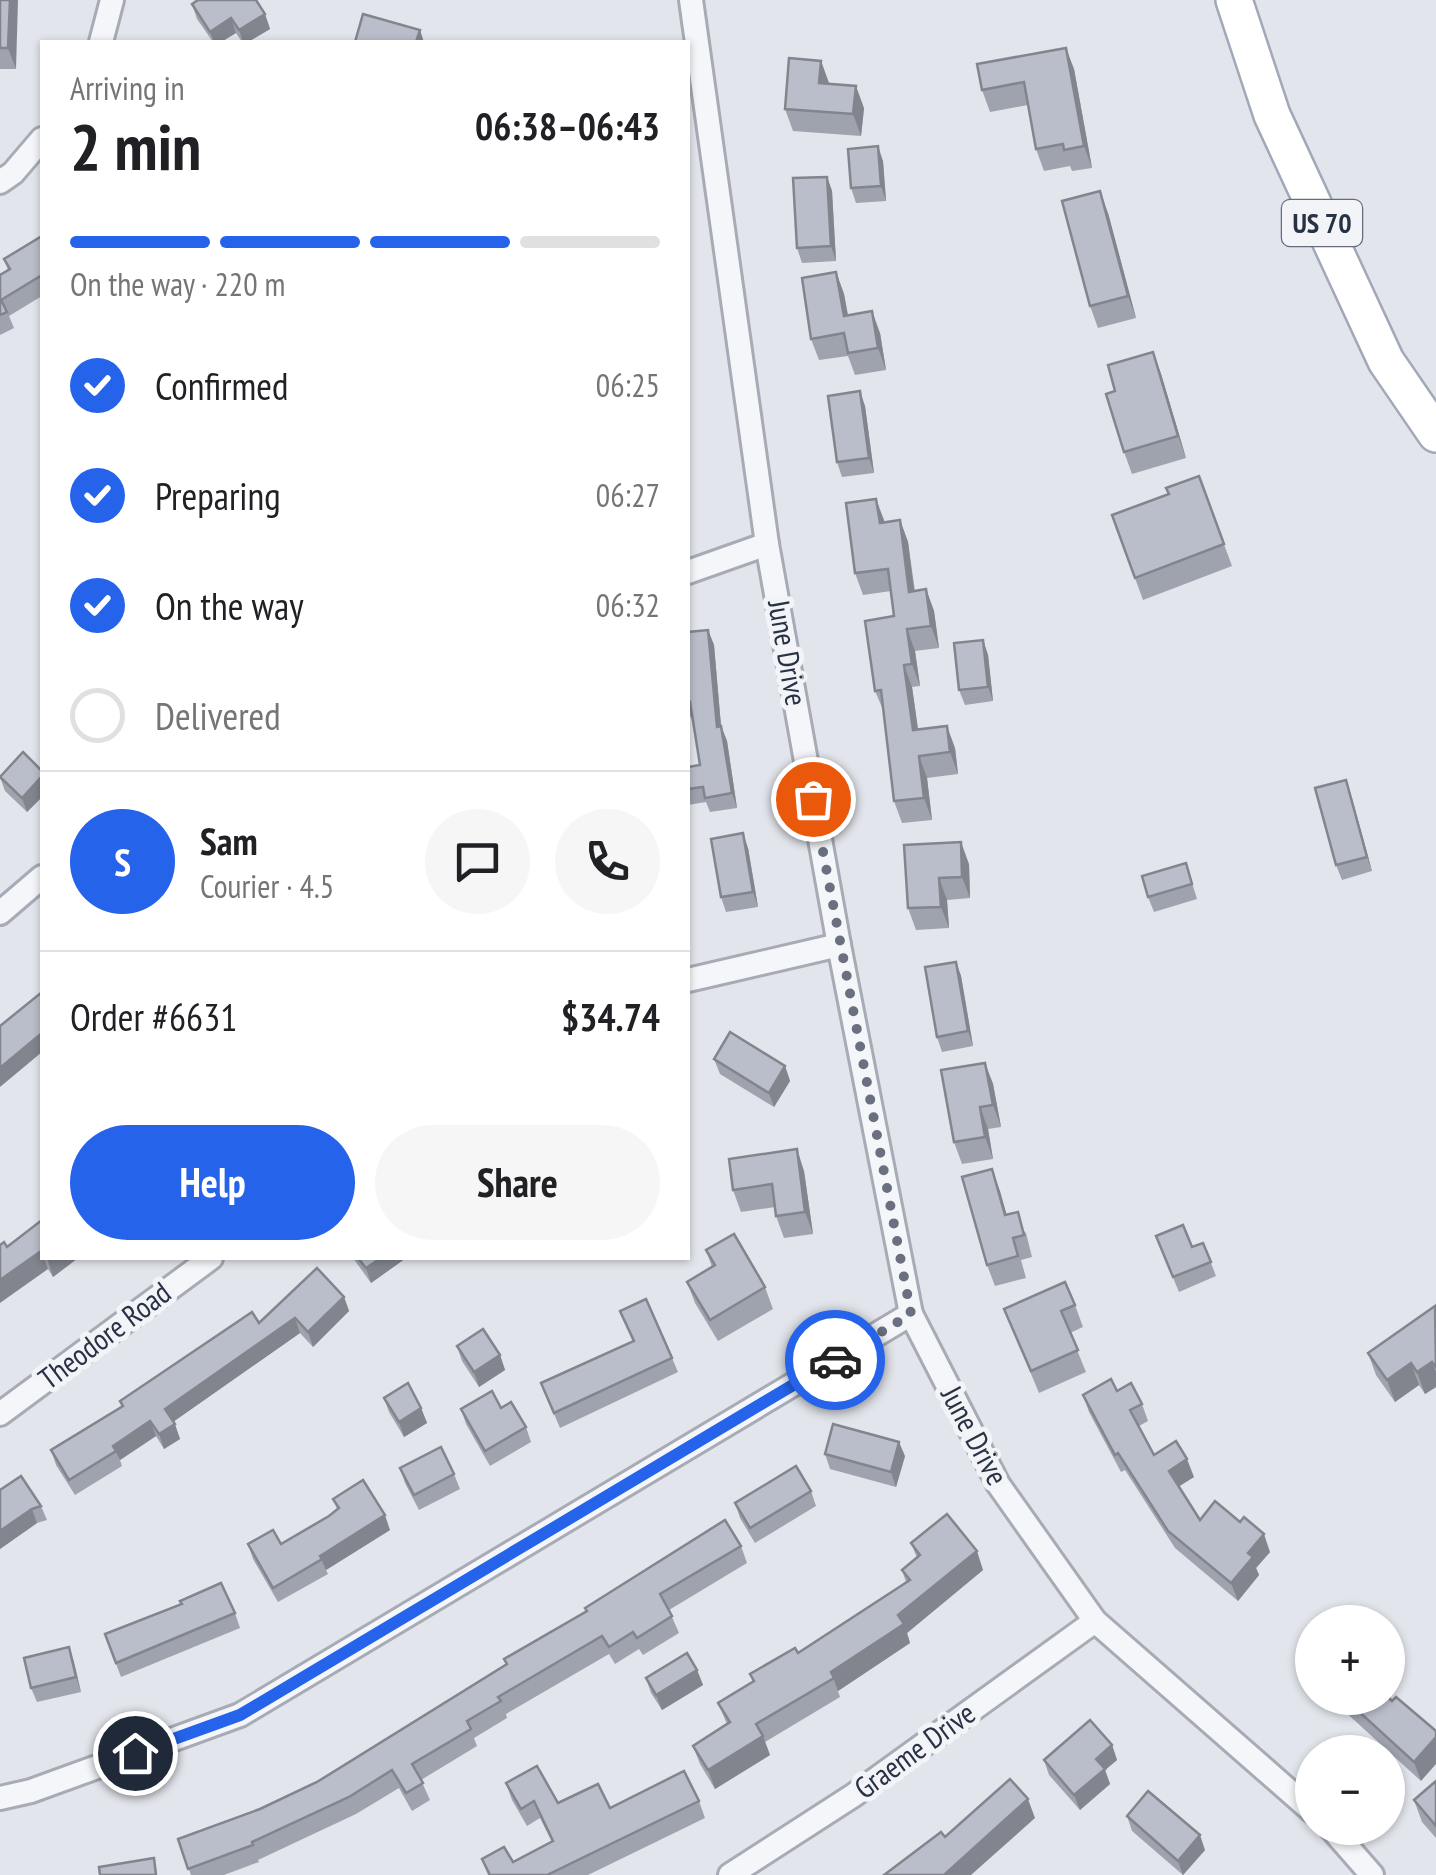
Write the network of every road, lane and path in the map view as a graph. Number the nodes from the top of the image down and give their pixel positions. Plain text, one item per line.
1 (112, 0) edge
2 (691, 0) edge
3 (1234, 0) edge
4 (102, 40) edge
5 (40, 141) edge
6 (0, 182) edge
7 (1436, 434) edge
8 (767, 544) junction
9 (690, 571) edge
10 (40, 879) edge
11 (0, 913) edge
12 (839, 945) junction
13 (690, 980) edge
14 (208, 1260) edge
15 (911, 1314) junction
16 (0, 1414) edge
17 (1095, 1620) junction
18 (1295, 1796) edge
19 (0, 1798) edge
20 (1346, 1845) edge
21 (730, 1875) edge
22 (1372, 1875) edge

1 - 4 street
2 - 8 street, June Drive
3 - 7 main road, US 70
5 - 6 street
8 - 9 street
8 - 12 street, June Drive
10 - 11 street
12 - 13 street
12 - 15 street, June Drive
14 - 16 street, Theodore Road
15 - 17 street, June Drive
15 - 19 street
17 - 18 street, June Drive
17 - 21 street, Graeme Drive
20 - 22 street

